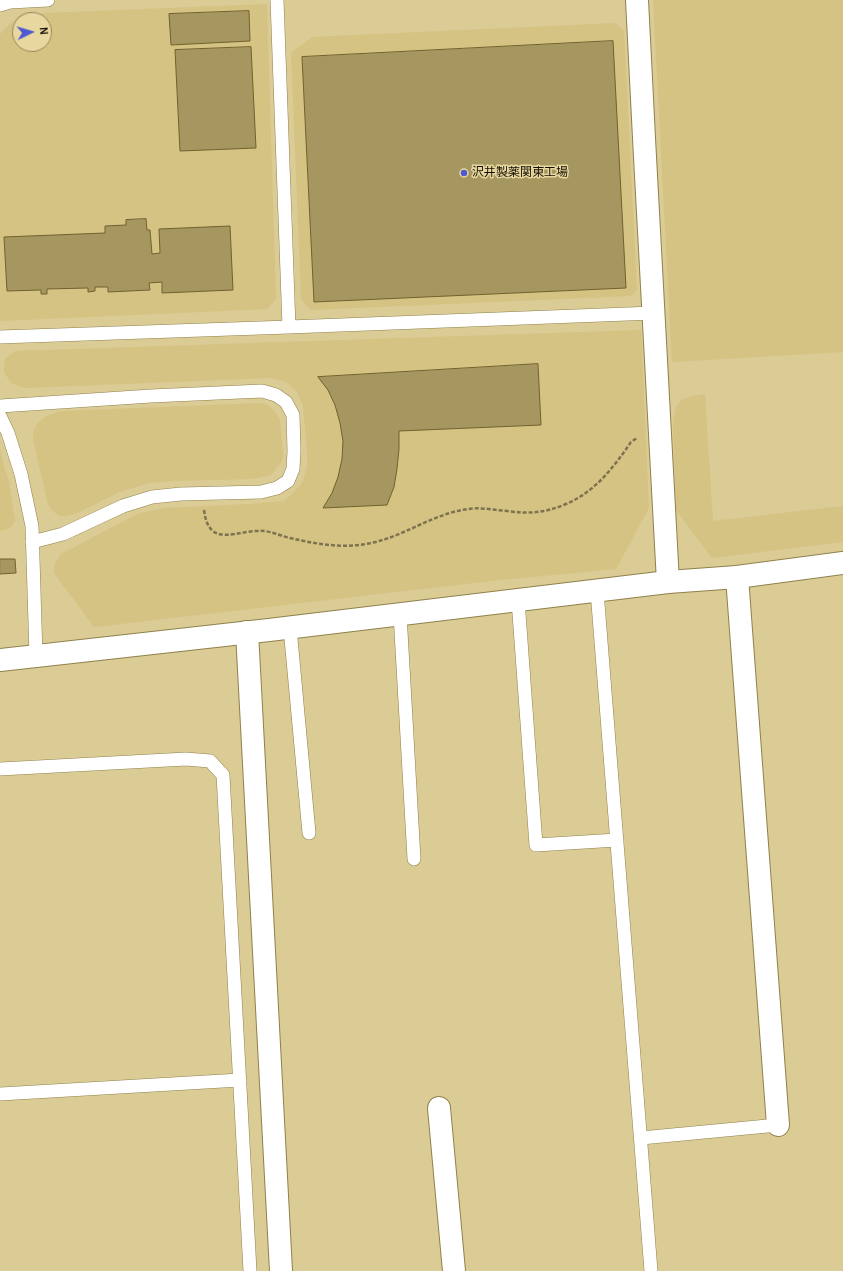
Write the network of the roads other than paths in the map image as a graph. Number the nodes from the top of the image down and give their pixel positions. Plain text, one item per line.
1 (48, 0) edge
2 (277, 0) edge
3 (637, 0) edge
4 (0, 4) edge
5 (654, 313) junction
6 (289, 328) junction
7 (0, 337) edge
8 (0, 406) edge
9 (0, 416) edge
10 (32, 542) junction
11 (843, 563) edge
12 (737, 577) junction
13 (668, 582) junction
14 (597, 591) junction
15 (518, 600) junction
16 (400, 614) junction
17 (290, 628) junction
18 (247, 632) junction
19 (36, 656) junction
20 (0, 660) edge
21 (0, 769) edge
22 (309, 833) dead end
23 (617, 840) junction
24 (414, 859) dead end
25 (240, 1080) junction
26 (0, 1094) edge
27 (439, 1108) dead end
28 (778, 1125) joint
29 (641, 1138) junction
30 (250, 1271) edge
31 (281, 1271) edge
32 (454, 1271) edge
33 (651, 1271) edge

1 - 4 lane
2 - 6 lane
3 - 5 street
5 - 6 lane
5 - 13 street
6 - 7 lane
8 - 10 lane
9 - 10 lane
10 - 19 lane
11 - 12 street
12 - 13 street
12 - 28 street
13 - 14 street
14 - 15 street
14 - 23 lane
15 - 16 street
15 - 23 lane
16 - 17 street
16 - 24 lane
17 - 18 street
17 - 22 lane
18 - 19 street
18 - 31 street
19 - 20 street
21 - 25 lane
23 - 29 lane
25 - 26 lane
25 - 30 lane
27 - 32 street
28 - 29 lane
29 - 33 lane

